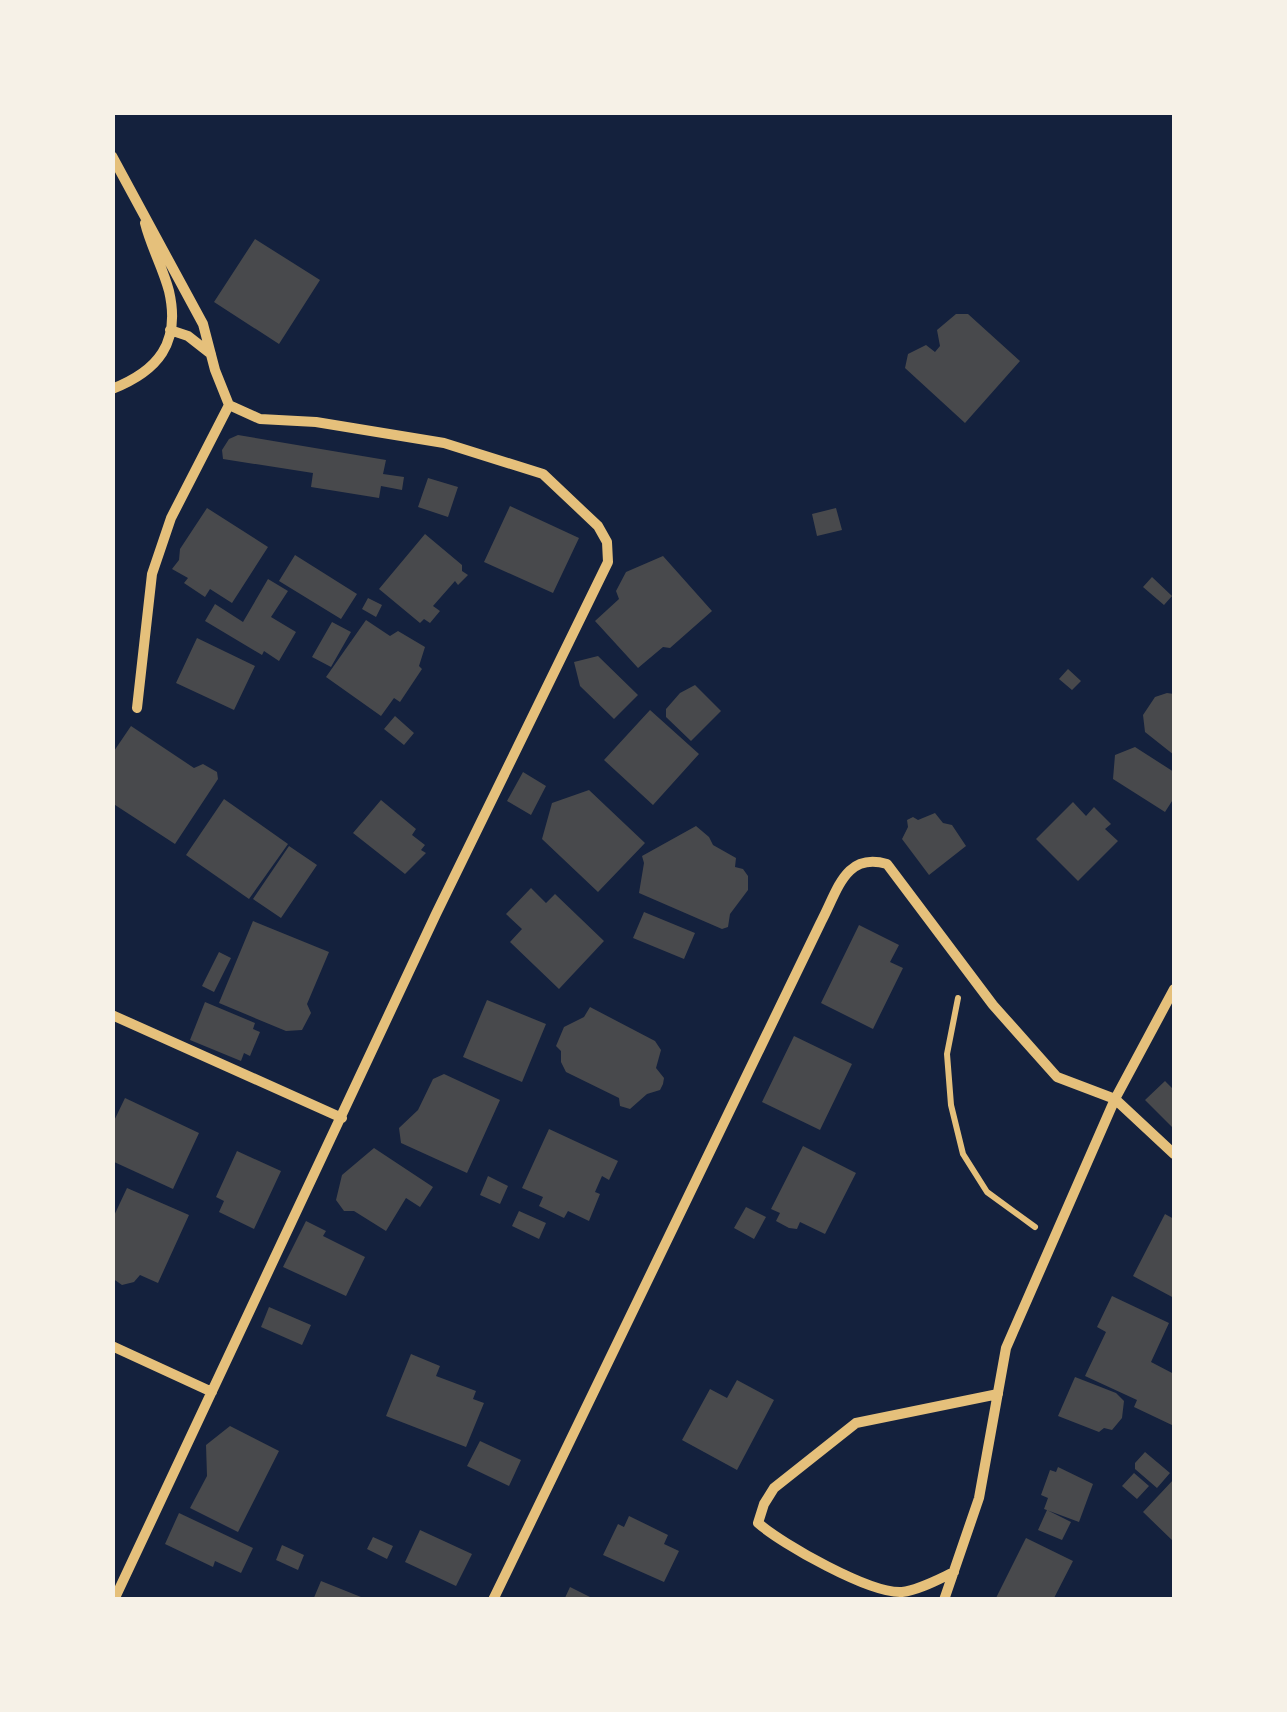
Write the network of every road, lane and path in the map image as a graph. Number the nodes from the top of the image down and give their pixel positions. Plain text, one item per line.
1 (112, 156) edge
2 (142, 210) junction
3 (170, 330) junction
4 (211, 354) junction
5 (112, 389) edge
6 (229, 406) junction
7 (137, 708) dead end
8 (969, 975) junction
9 (1174, 989) edge
10 (112, 1015) edge
11 (1114, 1099) junction
12 (342, 1118) junction
13 (1174, 1154) edge
14 (1052, 1240) junction
15 (112, 1346) edge
16 (212, 1392) junction
17 (998, 1394) junction
18 (954, 1572) junction
19 (114, 1600) edge
20 (493, 1600) edge
21 (944, 1600) edge

1 - 2 street
2 - 3 street
2 - 4 street
3 - 4 street
3 - 5 street
4 - 6 street
6 - 7 street
6 - 12 street
8 - 11 street
8 - 14 path
8 - 20 street
9 - 11 street
10 - 12 street
11 - 13 street
11 - 14 street
12 - 16 street
14 - 17 street
15 - 16 street
16 - 19 street
17 - 18 street
17 - 18 street
18 - 21 street

